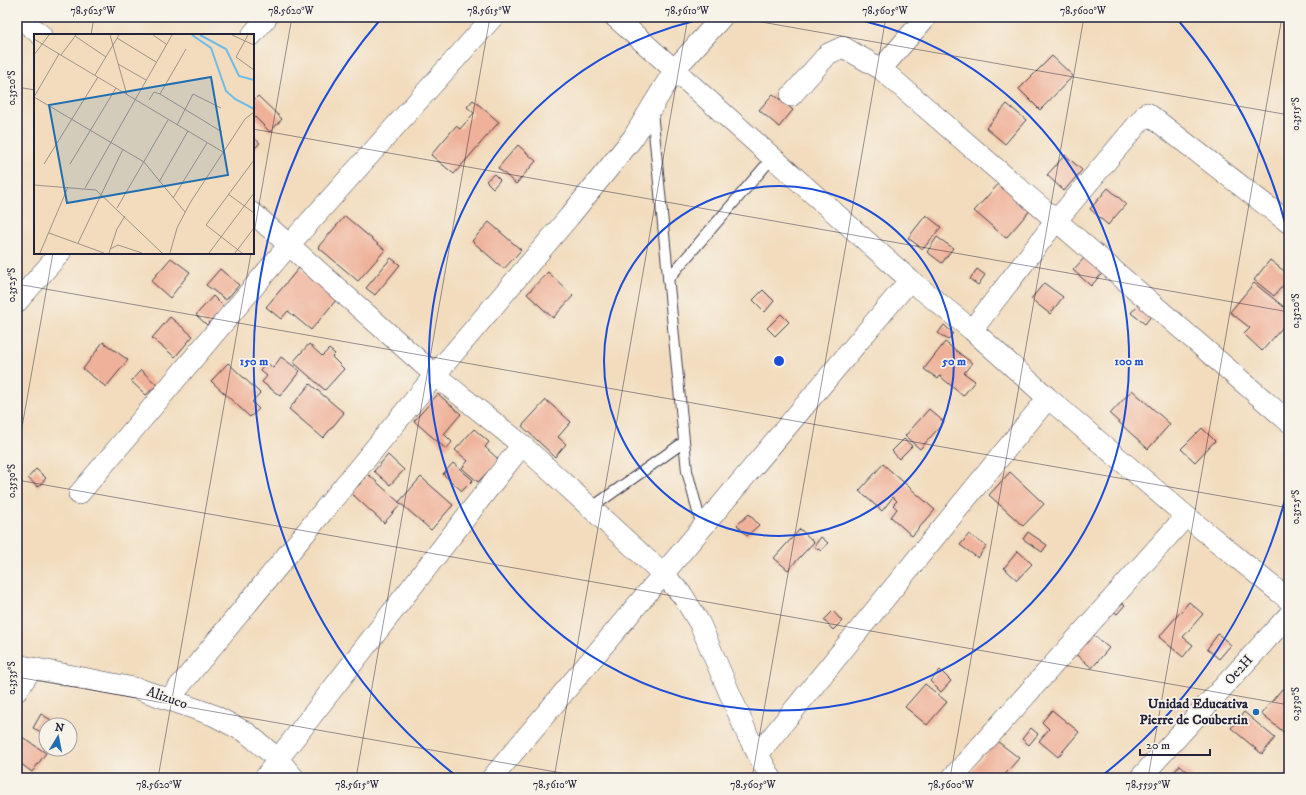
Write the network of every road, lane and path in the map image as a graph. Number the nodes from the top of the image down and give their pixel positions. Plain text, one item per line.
1 (19, 17) edge
2 (267, 17) edge
3 (492, 17) edge
4 (722, 17) edge
5 (926, 17) edge
6 (623, 21) edge
7 (40, 34) edge
8 (253, 34) edge
9 (675, 69) junction
10 (881, 70) junction
11 (791, 96) dead end
12 (652, 107) junction
13 (773, 157) junction
14 (254, 214) edge
15 (1056, 221) junction
16 (1289, 224) edge
17 (289, 245) junction
18 (59, 254) edge
19 (668, 279) junction
20 (910, 280) junction
21 (17, 302) edge
22 (972, 330) junction
23 (435, 375) junction
24 (1048, 398) junction
25 (1289, 422) edge
26 (684, 442) junction
27 (522, 445) junction
28 (79, 494) dead end
29 (591, 508) junction
30 (1186, 516) junction
31 (703, 529) junction
32 (664, 575) junction
33 (1289, 600) edge
34 (1289, 616) edge
35 (24, 666) edge
36 (17, 690) edge
37 (169, 699) junction
38 (758, 754) junction
39 (278, 759) junction
40 (265, 778) edge
41 (294, 778) edge
42 (492, 778) edge
43 (771, 778) edge
44 (952, 778) edge
45 (1140, 778) edge

1 - 7 street
2 - 8 street
3 - 17 street
4 - 9 street
5 - 10 street
6 - 9 street
9 - 12 street
9 - 13 street
10 - 11 street
10 - 15 street
12 - 19 lane
12 - 23 street
13 - 19 lane
13 - 20 street
14 - 17 street
15 - 16 street
15 - 22 street
15 - 25 street
17 - 23 street
17 - 28 street
18 - 21 street
19 - 26 lane
20 - 22 street
20 - 31 street
22 - 24 street
23 - 27 street
23 - 37 street
24 - 30 street
24 - 38 street
26 - 29 lane
26 - 31 lane
27 - 29 street
27 - 39 street
29 - 32 street
30 - 33 street
30 - 44 street
31 - 32 street
32 - 38 street
32 - 42 street
34 - 45 street, Oe2H
35 - 36 street
35 - 37 street, Alizuco
37 - 39 street, Alizuco
38 - 43 street
39 - 40 street
39 - 41 street, Alizuco

